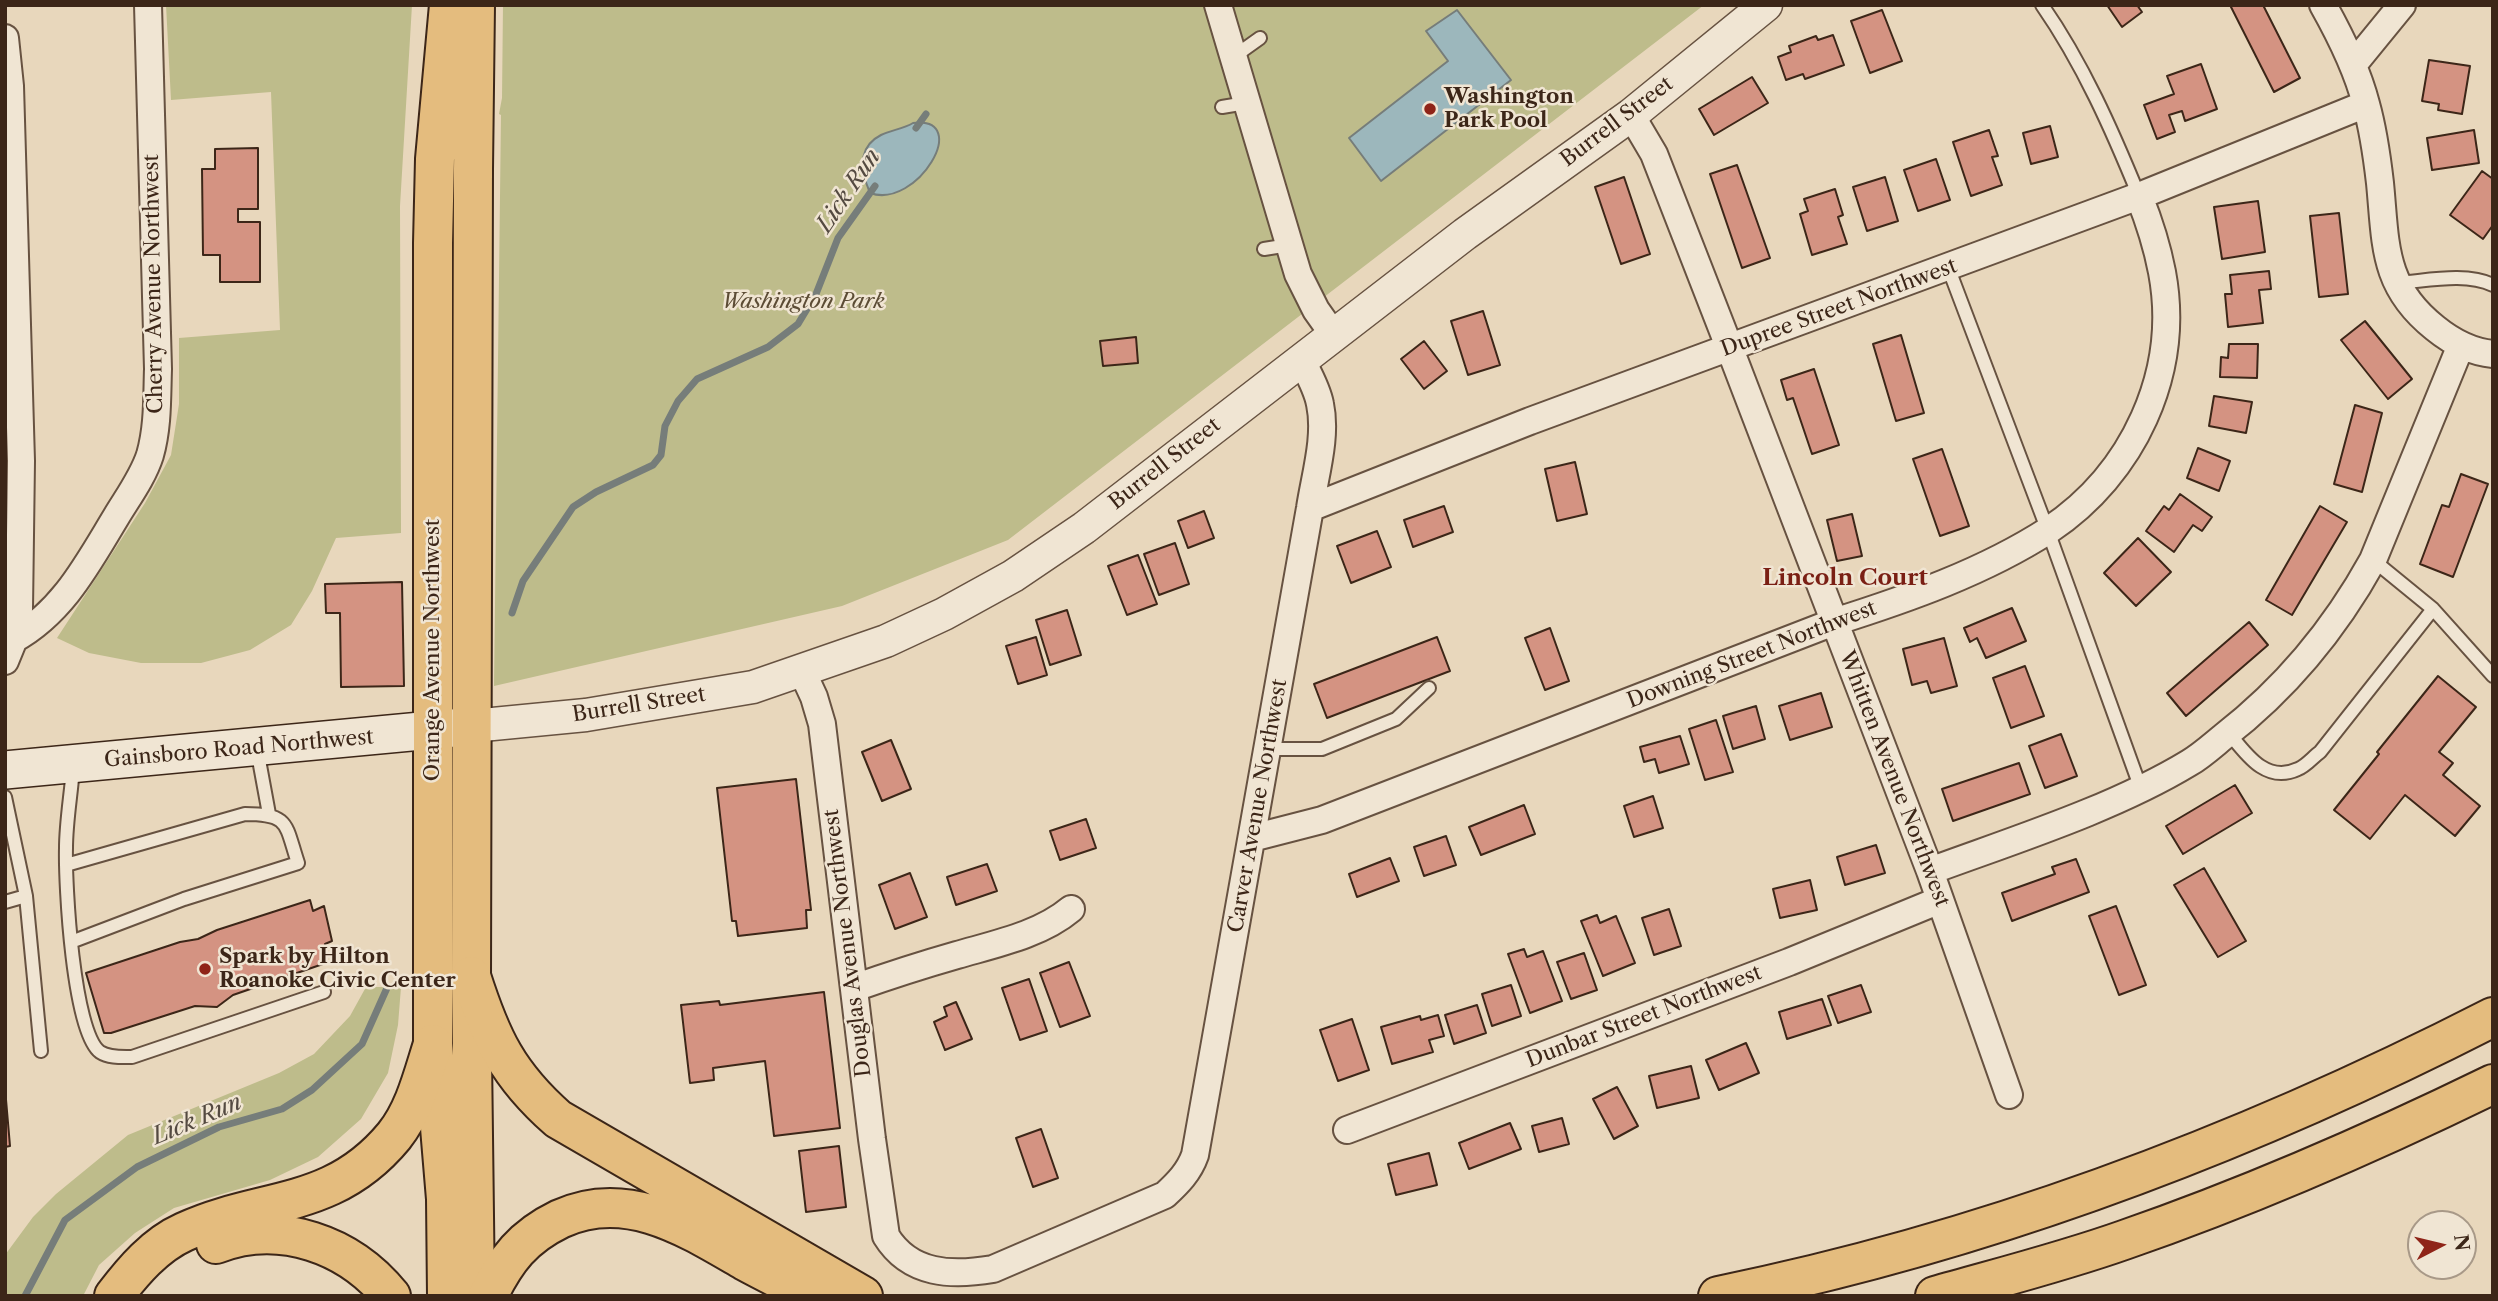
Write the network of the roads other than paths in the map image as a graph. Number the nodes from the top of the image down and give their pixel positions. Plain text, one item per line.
1 (148, 5) edge
2 (449, 5) edge
3 (475, 5) edge
4 (1218, 5) edge
5 (1766, 5) edge
6 (2042, 5) edge
7 (2323, 5) edge
8 (2402, 5) edge
9 (5, 38) edge
10 (1260, 38) dead end
11 (1232, 58) junction
12 (2353, 65) junction
13 (2366, 104) junction
14 (1631, 115) junction
15 (2140, 196) junction
16 (1948, 267) junction
17 (2397, 283) junction
18 (2493, 285) edge
19 (1333, 334) junction
20 (2461, 345) junction
21 (1730, 349) junction
22 (2493, 354) edge
23 (1301, 359) junction
24 (12, 403) edge
25 (1310, 508) junction
26 (2048, 530) junction
27 (2373, 560) junction
28 (2433, 610) junction
29 (1834, 622) junction
30 (9, 650) edge
31 (802, 671) junction
32 (2493, 676) edge
33 (1429, 688) dead end
34 (472, 726) junction
35 (433, 731) junction
36 (2229, 733) junction
37 (257, 747) junction
38 (1268, 749) junction
39 (74, 764) junction
40 (5, 770) edge
41 (2141, 789) junction
42 (5, 797) edge
43 (269, 814) junction
44 (1252, 838) junction
45 (66, 864) junction
46 (1930, 871) junction
47 (26, 896) junction
48 (1940, 900) junction
49 (5, 901) edge
50 (1071, 909) dead end
51 (71, 942) junction
52 (471, 976) junction
53 (854, 988) junction
54 (324, 992) dead end
55 (2493, 1017) edge
56 (433, 1044) junction
57 (41, 1051) dead end
58 (2493, 1084) edge
59 (2009, 1096) dead end
60 (1347, 1130) dead end
61 (884, 1218) joint
62 (114, 1296) edge
63 (145, 1296) edge
64 (391, 1296) edge
65 (447, 1296) edge
66 (475, 1296) edge
67 (488, 1296) edge
68 (812, 1296) edge
69 (863, 1296) edge
70 (1718, 1296) edge
71 (1935, 1296) edge

1 - 30 street, Cherry Avenue Northwest
2 - 35 main road, Orange Avenue Northwest
3 - 34 main road, Orange Avenue Northwest
4 - 11 street
5 - 14 street, Burrell Street
6 - 15 lane
7 - 12 street
8 - 12 street
9 - 24 street
10 - 11 lane
11 - 19 street
12 - 13 street
13 - 15 street, Dupree Street Northwest
13 - 17 street
14 - 19 street, Burrell Street
14 - 21 street, Whitten Avenue Northwest
15 - 16 street, Dupree Street Northwest
15 - 26 street, Downing Street Northwest
16 - 21 street, Dupree Street Northwest
16 - 26 lane
17 - 18 lane
17 - 20 street
19 - 23 street, Burrell Street
20 - 22 street
20 - 27 street
21 - 25 street, Dupree Street Northwest
21 - 29 street, Whitten Avenue Northwest
23 - 25 street, Carver Avenue Northwest
23 - 31 street, Burrell Street
24 - 30 street
25 - 38 street, Carver Avenue Northwest
26 - 29 street, Downing Street Northwest
26 - 41 lane
27 - 28 lane
27 - 36 street
28 - 32 lane
28 - 36 lane
29 - 44 street, Downing Street Northwest
29 - 46 street, Whitten Avenue Northwest
31 - 34 street, Burrell Street
31 - 53 street, Douglas Avenue Northwest
33 - 38 lane
34 - 35 main road, Gainsboro Road Northwest
34 - 52 main road, Orange Avenue Northwest
35 - 37 main road, Gainsboro Road Northwest
35 - 56 main road, Orange Avenue Northwest
36 - 41 street
37 - 39 main road, Gainsboro Road Northwest
37 - 43 lane
38 - 44 street, Carver Avenue Northwest
39 - 40 main road, Gainsboro Road Northwest
39 - 45 lane
41 - 46 street
42 - 47 lane
43 - 45 lane
43 - 51 lane
44 - 61 street, Carver Avenue Northwest
45 - 51 lane
46 - 48 street, Whitten Avenue Northwest
47 - 49 lane
47 - 57 lane
48 - 59 street, Whitten Avenue Northwest
48 - 60 street, Dunbar Street Northwest
50 - 53 street
51 - 54 lane
52 - 66 main road, Orange Avenue Northwest
52 - 69 main road
53 - 61 street, Douglas Avenue Northwest
55 - 70 main road
56 - 62 main road
56 - 65 main road, Orange Avenue Northwest
58 - 71 main road
63 - 64 main road
67 - 68 main road

